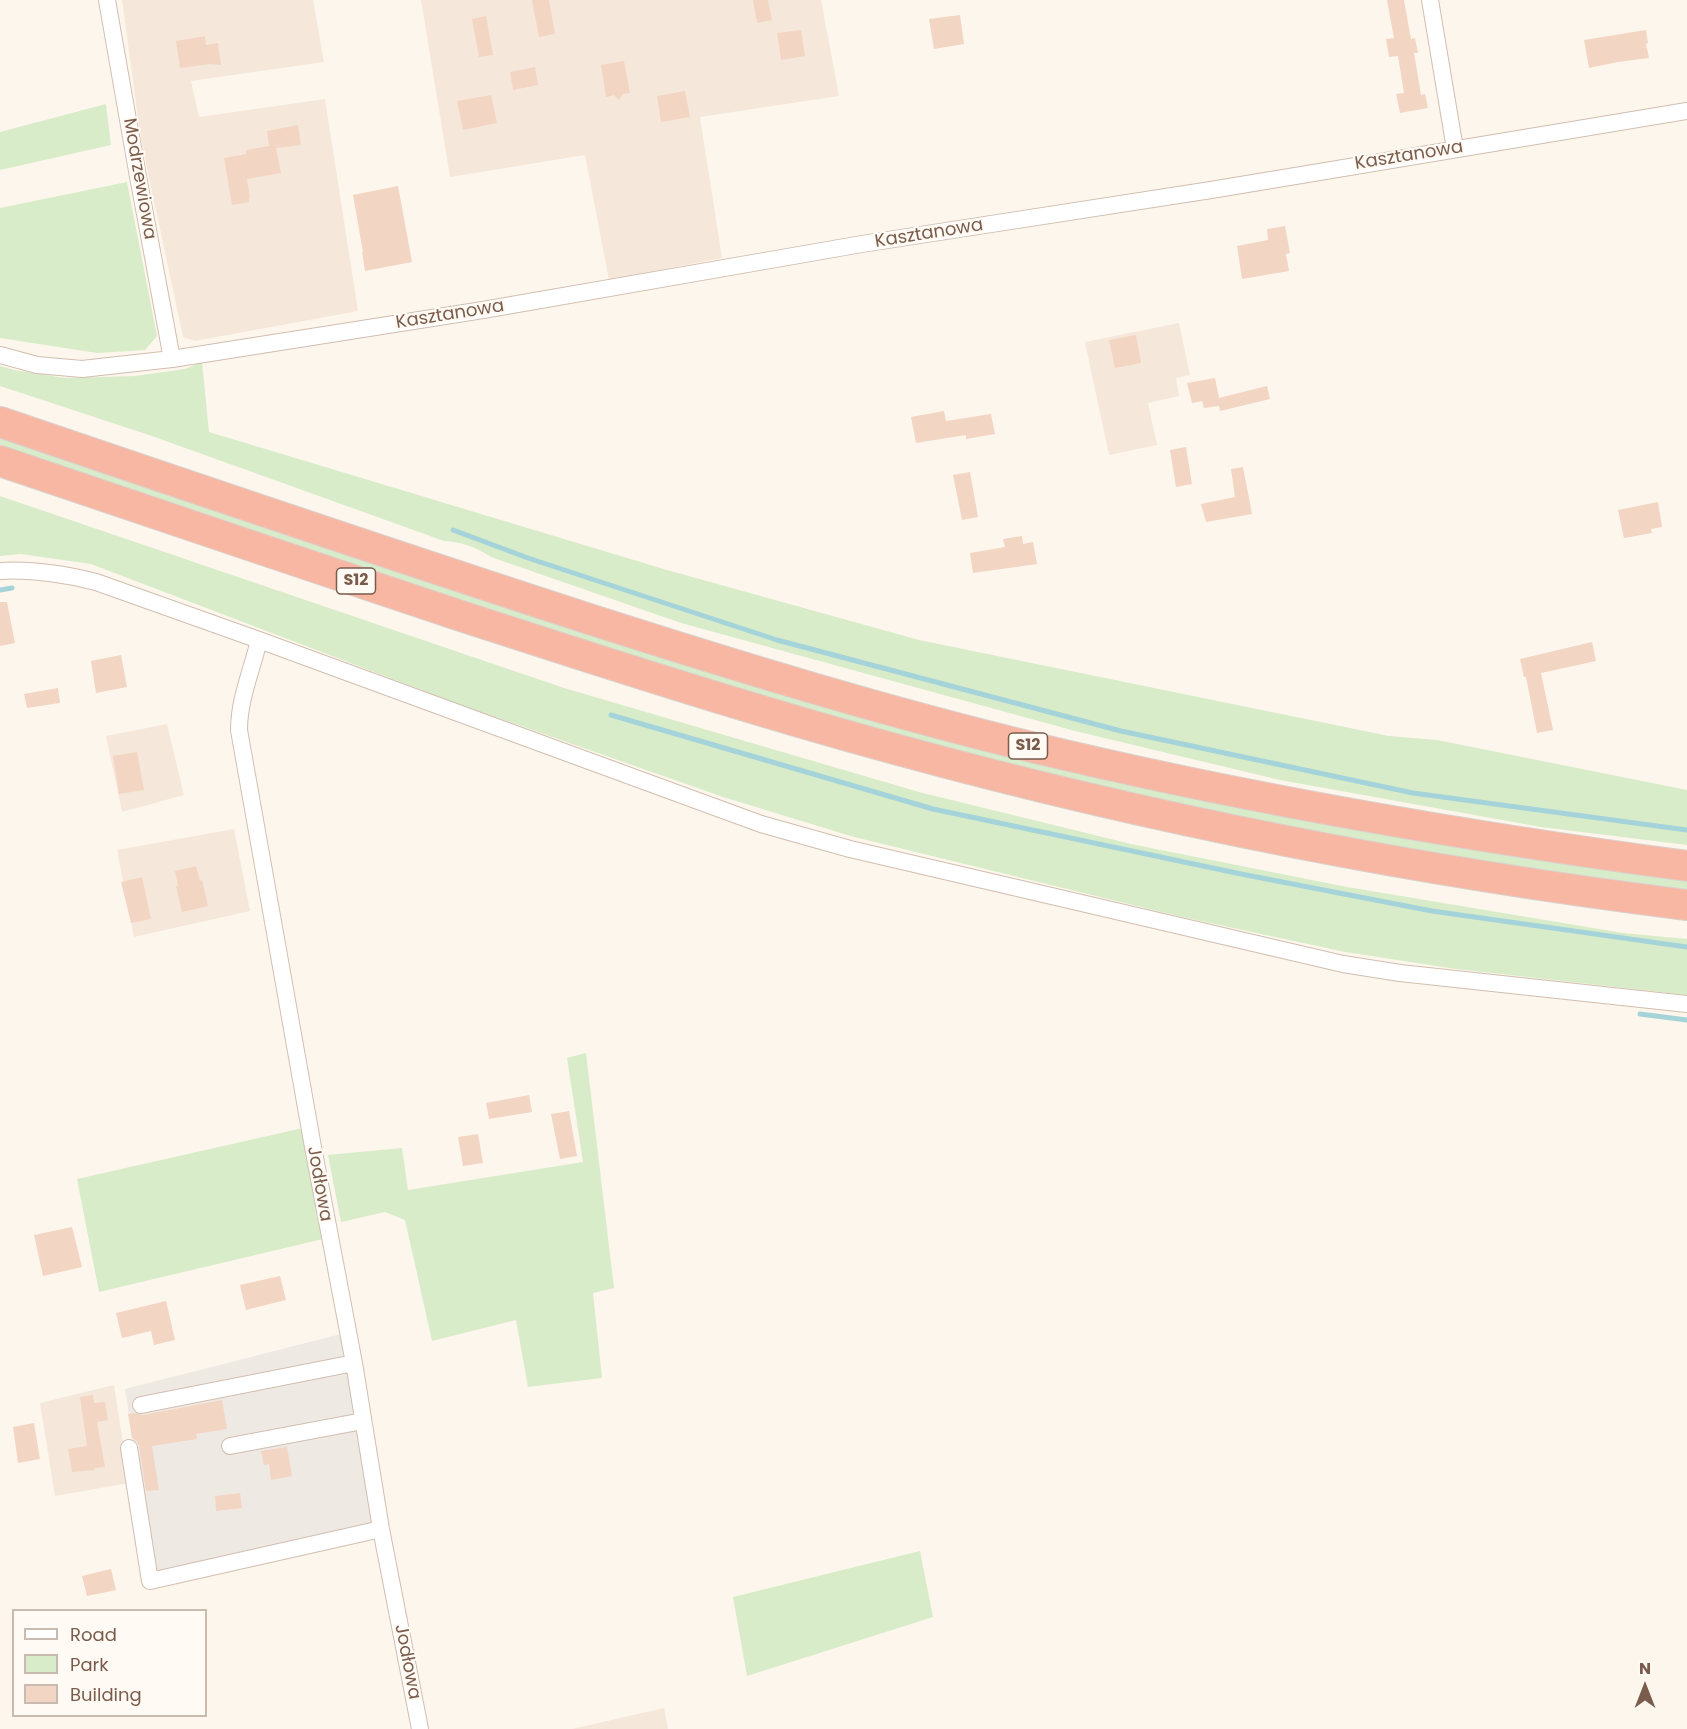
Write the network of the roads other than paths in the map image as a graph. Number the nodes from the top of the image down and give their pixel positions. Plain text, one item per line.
1 (107, 0) edge
2 (1430, 0) edge
3 (1687, 111) edge
4 (1455, 148) junction
5 (0, 356) edge
6 (172, 359) junction
7 (0, 422) edge
8 (0, 462) edge
9 (0, 571) edge
10 (259, 639) junction
11 (1687, 866) edge
12 (1687, 905) edge
13 (1687, 1004) edge
14 (354, 1363) junction
15 (141, 1405) dead end
16 (363, 1421) junction
17 (230, 1446) dead end
18 (129, 1448) dead end
19 (381, 1529) junction
20 (420, 1729) edge

1 - 6 street, Modrzewiowa
2 - 4 street
3 - 4 street, Kasztanowa
4 - 6 street, Kasztanowa
5 - 6 street, Kasztanowa
7 - 11 highway, S12
8 - 12 highway, S12
9 - 10 street
10 - 13 street
10 - 14 street, Jodłowa
14 - 15 street
14 - 16 street, Jodłowa
16 - 17 street
16 - 19 street, Jodłowa
18 - 19 street
19 - 20 street, Jodłowa

